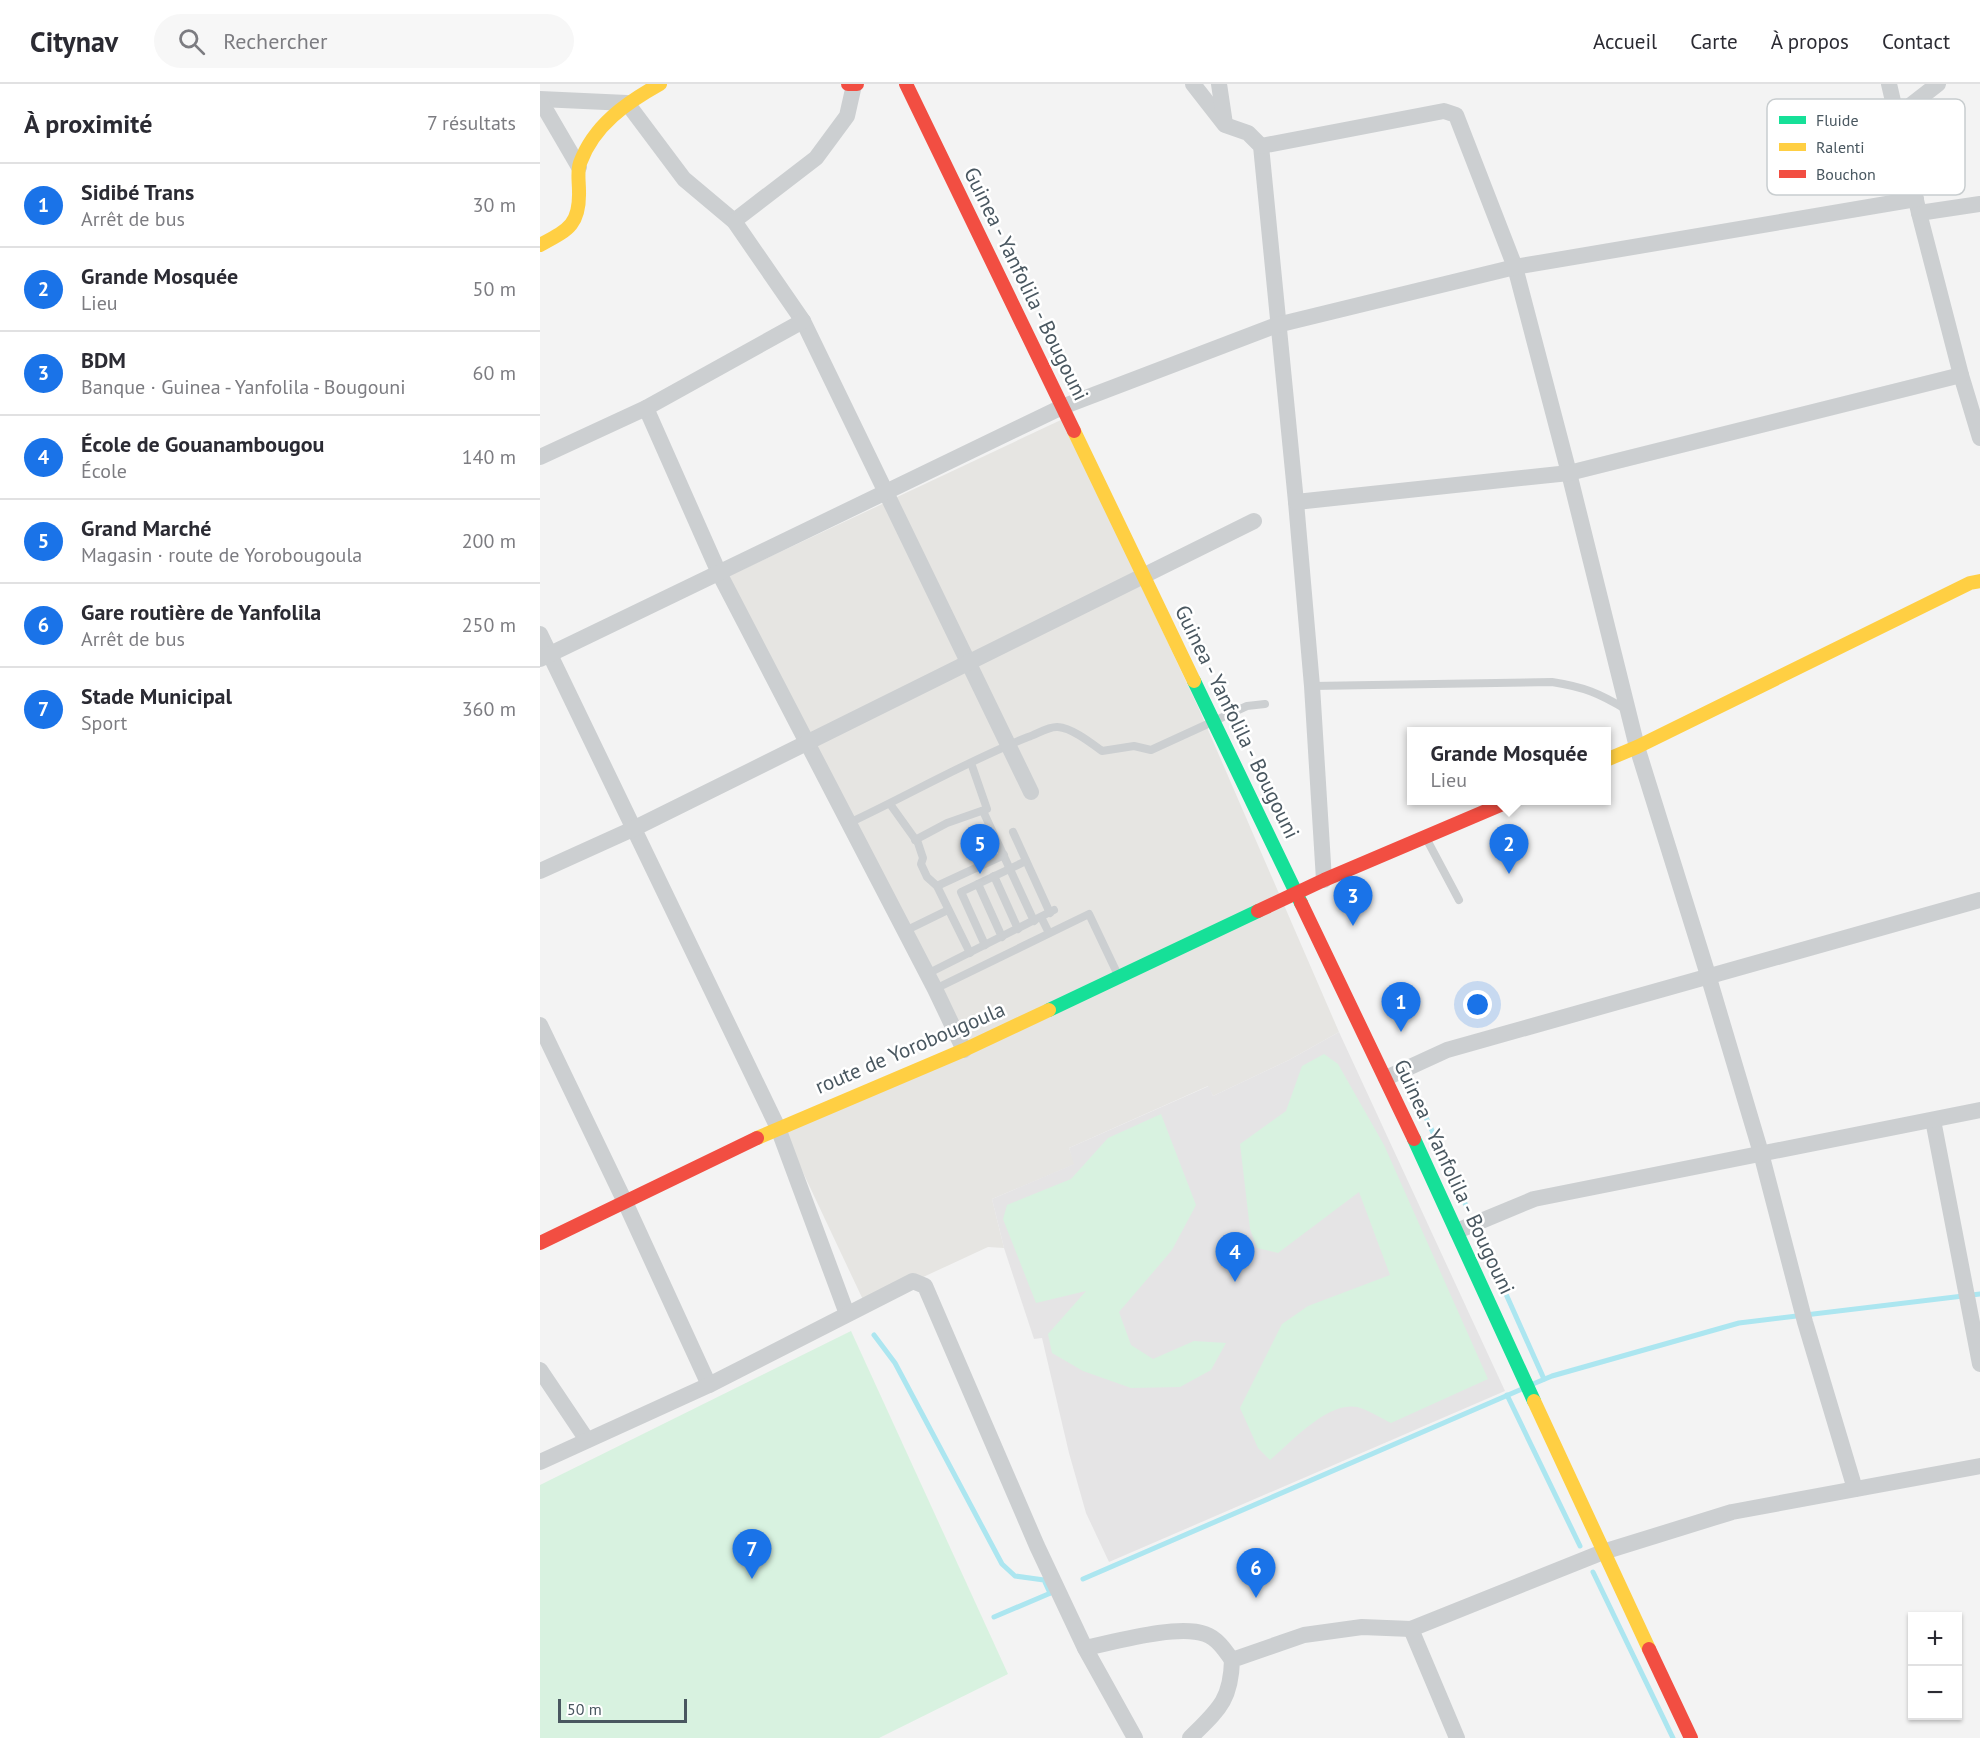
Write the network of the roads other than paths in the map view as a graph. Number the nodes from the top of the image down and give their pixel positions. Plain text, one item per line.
1 (660, 84) edge
2 (853, 84) edge
3 (906, 84) edge
4 (1193, 84) edge
5 (1219, 84) edge
6 (1889, 84) edge
7 (1938, 84) edge
8 (1893, 99) edge
9 (1919, 99) edge
10 (540, 100) edge
11 (627, 103) junction
12 (1225, 125) junction
13 (1261, 146) junction
14 (579, 166) junction
15 (1916, 195) edge
16 (1980, 204) edge
17 (1918, 206) junction
18 (734, 221) junction
19 (540, 245) edge
20 (1515, 267) junction
21 (803, 321) junction
22 (1278, 325) junction
23 (1961, 375) junction
24 (1975, 406) edge
25 (1062, 407) junction
26 (646, 408) junction
27 (1980, 438) edge
28 (540, 457) edge
29 (1569, 473) junction
30 (885, 494) junction
31 (1296, 502) junction
32 (1254, 521) dead end
33 (720, 573) junction
34 (1143, 574) junction
35 (1980, 581) edge
36 (540, 634) edge
37 (545, 657) edge
38 (968, 662) junction
39 (1312, 686) junction
40 (1265, 704) dead end
41 (1628, 711) junction
42 (1214, 722) junction
43 (808, 742) junction
44 (1008, 745) junction
45 (1637, 747) junction
46 (1611, 758) edge
47 (971, 764) junction
48 (1030, 792) dead end
49 (890, 804) junction
50 (1502, 805) edge
51 (983, 811) junction
52 (849, 823) junction
53 (634, 828) junction
54 (1013, 832) dead end
55 (1426, 837) junction
56 (915, 840) junction
57 (1004, 855) junction
58 (1026, 861) junction
59 (1010, 868) junction
60 (540, 871) edge
61 (994, 876) junction
62 (1324, 880) junction
63 (978, 884) junction
64 (937, 886) junction
65 (1297, 894) junction
66 (1459, 900) dead end
67 (1980, 900) edge
68 (948, 910) junction
69 (1045, 915) junction
70 (1018, 929) junction
71 (905, 931) junction
72 (1049, 933) junction
73 (1002, 937) junction
74 (987, 944) junction
75 (970, 953) junction
76 (996, 959) junction
77 (1708, 975) junction
78 (1119, 977) junction
79 (931, 982) junction
80 (540, 1024) edge
81 (964, 1050) junction
82 (1386, 1078) junction
83 (1980, 1110) edge
84 (1933, 1120) junction
85 (778, 1128) junction
86 (1761, 1153) junction
87 (625, 1202) junction
88 (1457, 1230) junction
89 (540, 1243) edge
90 (846, 1314) junction
91 (1980, 1364) edge
92 (540, 1370) edge
93 (709, 1385) junction
94 (587, 1440) junction
95 (540, 1462) edge
96 (1980, 1466) edge
97 (1855, 1489) junction
98 (1603, 1552) junction
99 (1411, 1629) junction
100 (1085, 1648) junction
101 (1232, 1660) junction
102 (1135, 1738) edge
103 (1190, 1738) edge
104 (1457, 1738) edge
105 (1691, 1738) edge

1 - 11 main road
2 - 18 street
3 - 25 main road, Guinea - Yanfolila - Bougouni
4 - 12 street
5 - 12 street
6 - 8 street
7 - 9 street
10 - 11 street
10 - 14 street
11 - 14 main road
11 - 18 street
12 - 13 street
13 - 20 street
13 - 22 street
14 - 19 main road
15 - 17 street
16 - 17 street
17 - 20 street
17 - 23 street
18 - 21 street
20 - 22 street
20 - 29 street
21 - 26 street
21 - 30 street
22 - 25 street
22 - 31 street
23 - 24 street
23 - 29 street
24 - 27 street
25 - 30 street
25 - 34 main road, Guinea - Yanfolila - Bougouni
26 - 28 street
26 - 33 street
29 - 31 street
29 - 41 street
30 - 33 street
30 - 38 street
31 - 39 street
32 - 34 street
33 - 37 street
33 - 43 street
34 - 38 street
34 - 42 main road, Guinea - Yanfolila - Bougouni
35 - 45 main road
36 - 37 street
37 - 53 street
38 - 43 street
38 - 44 street
39 - 41 lane
39 - 62 street
40 - 42 lane
41 - 45 street
42 - 44 lane
42 - 65 main road, Guinea - Yanfolila - Bougouni
43 - 52 street
43 - 53 street
44 - 47 lane
44 - 48 street
45 - 46 main road
45 - 77 street
47 - 49 lane
47 - 51 lane
49 - 52 lane
49 - 56 lane
50 - 55 main road, route de Yorobougoula
51 - 56 lane
51 - 57 lane
52 - 71 street
53 - 60 street
53 - 85 street
54 - 58 lane
55 - 62 main road, route de Yorobougoula
55 - 66 lane
56 - 64 lane
57 - 59 lane
57 - 64 lane
58 - 59 lane
58 - 69 lane
59 - 61 lane
59 - 69 lane
61 - 63 lane
61 - 70 lane
62 - 65 main road, route de Yorobougoula
63 - 73 lane
63 - 74 lane
64 - 68 lane
65 - 78 main road, route de Yorobougoula
65 - 82 main road, Guinea - Yanfolila - Bougouni
67 - 77 street
68 - 71 lane
68 - 75 lane
69 - 70 lane
69 - 72 lane
70 - 73 lane
71 - 79 street
72 - 76 lane
72 - 78 lane
73 - 74 lane
74 - 75 lane
74 - 76 lane
75 - 79 lane
76 - 79 lane
77 - 82 street
77 - 86 street
78 - 81 main road, route de Yorobougoula
79 - 81 street
80 - 87 street
81 - 85 main road, route de Yorobougoula
82 - 88 main road, Guinea - Yanfolila - Bougouni
83 - 84 street
84 - 86 street
84 - 91 street
85 - 87 main road, route de Yorobougoula
85 - 90 street
86 - 88 street
86 - 97 street
87 - 89 main road, route de Yorobougoula
87 - 93 street
88 - 98 main road, Guinea - Yanfolila - Bougouni
90 - 93 street
90 - 100 street
92 - 94 street
93 - 94 street
94 - 95 street
96 - 97 street
97 - 98 street
98 - 99 street
98 - 105 main road, Guinea - Yanfolila - Bougouni
99 - 101 street
99 - 104 street
100 - 101 street
100 - 102 street
101 - 103 street

